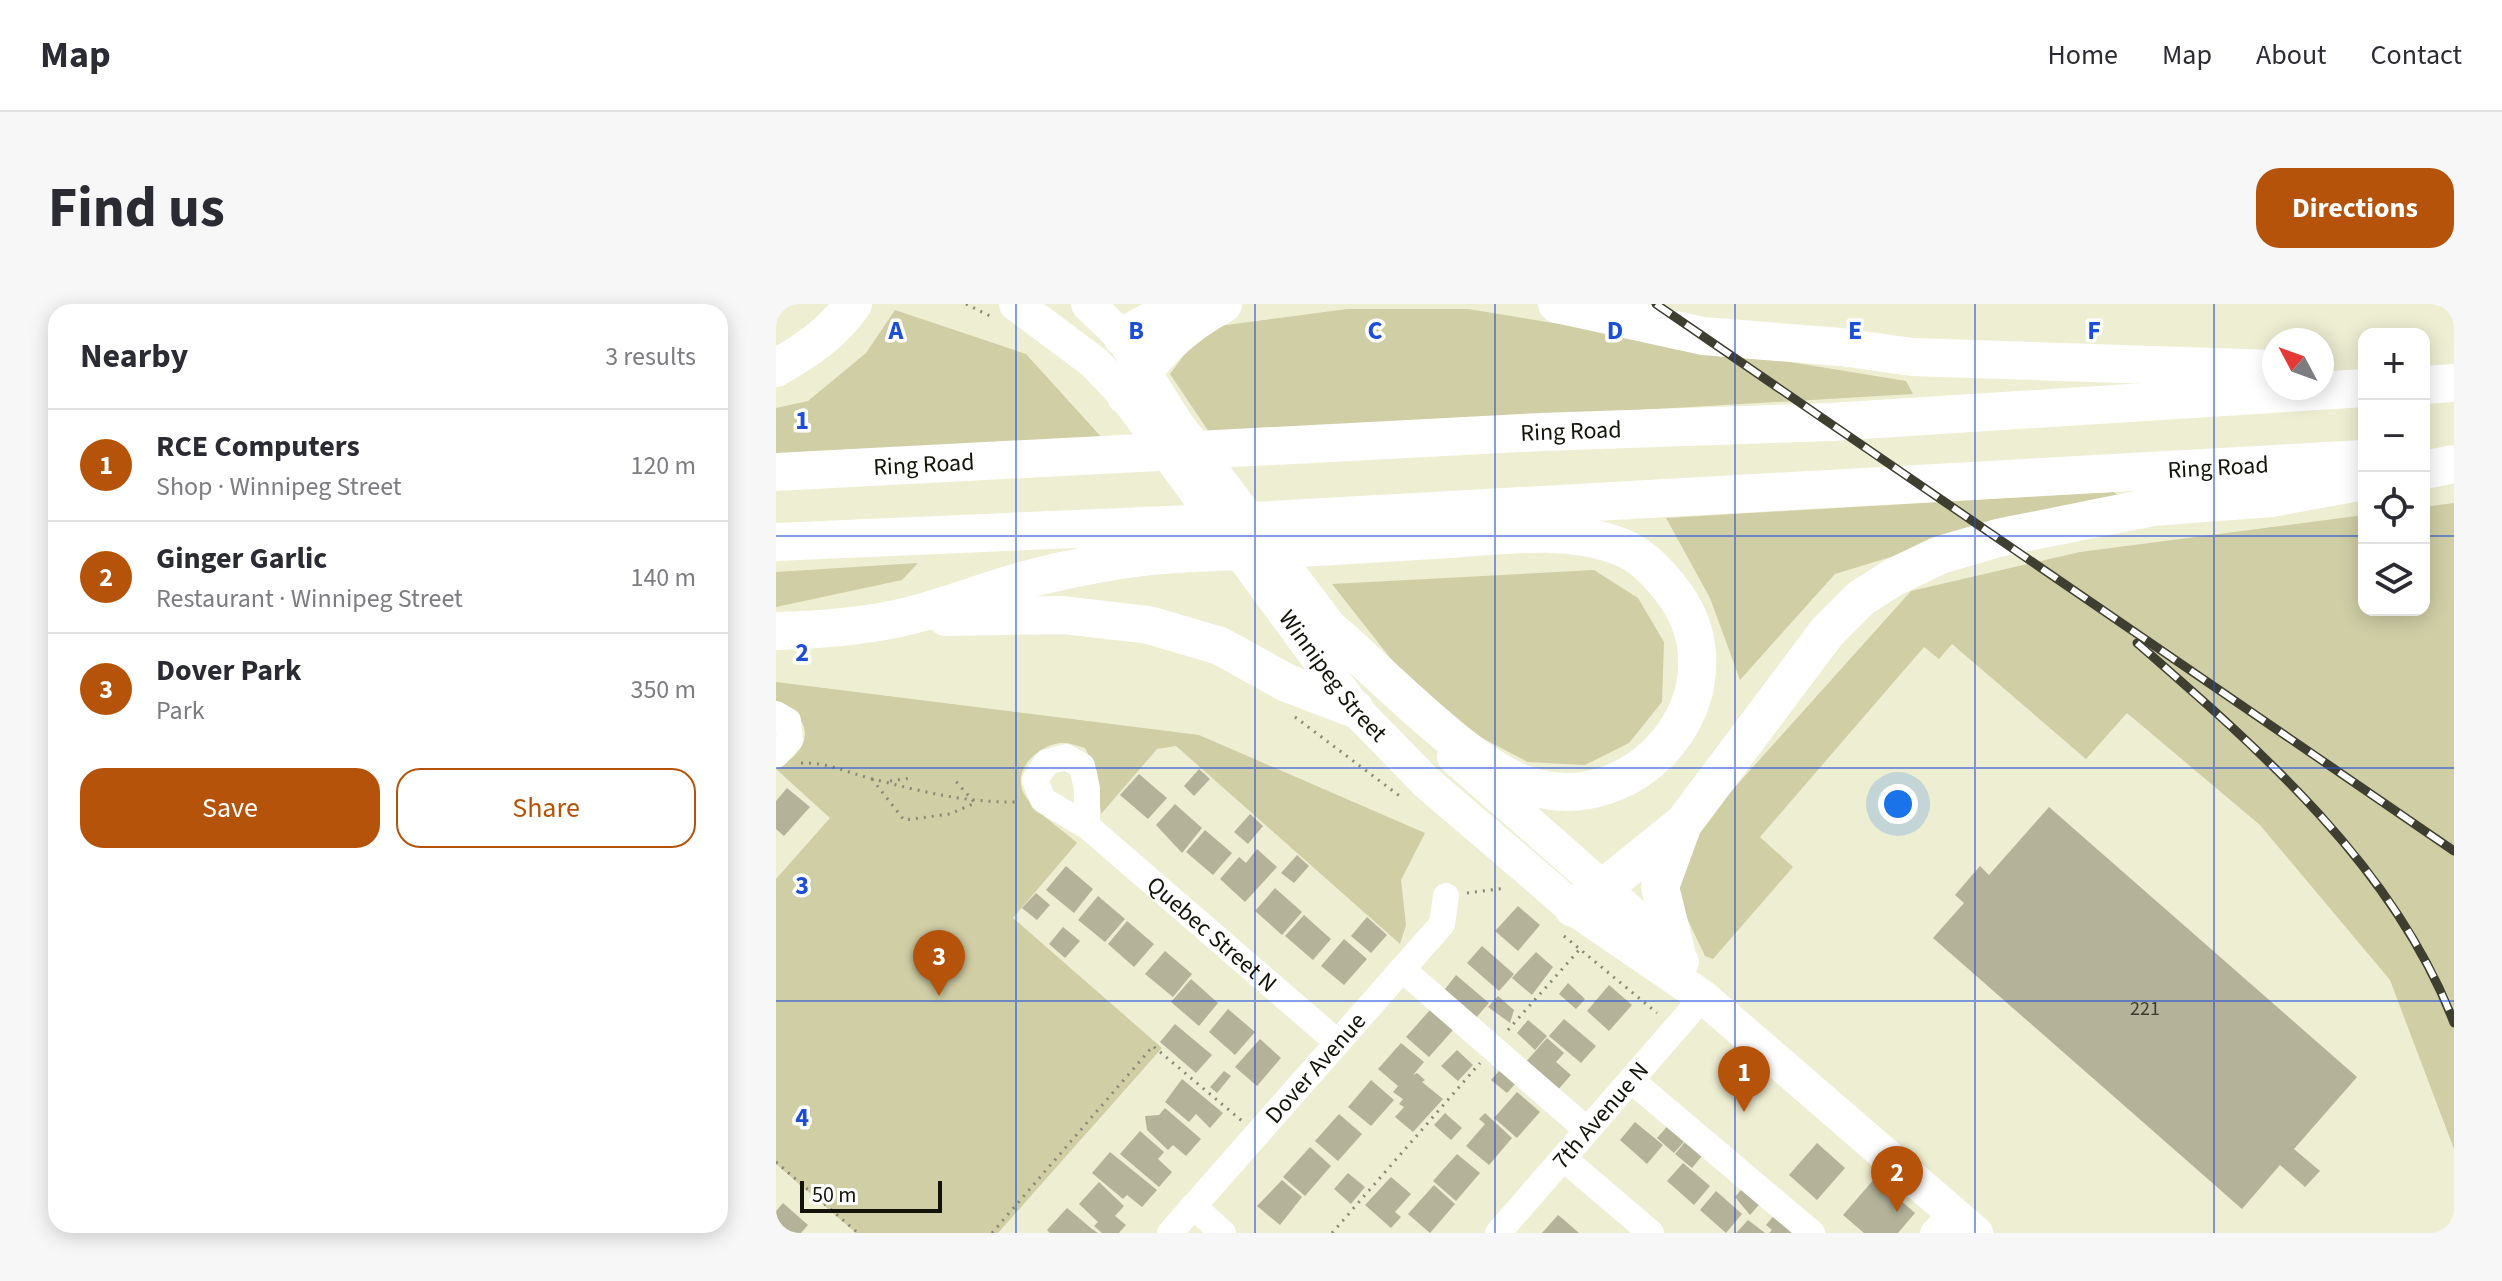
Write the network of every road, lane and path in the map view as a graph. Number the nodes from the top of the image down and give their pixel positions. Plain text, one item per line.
1 (1016, 304) edge
2 (1181, 304) edge
3 (1223, 304) edge
4 (1557, 304) edge
5 (1090, 305) edge
6 (845, 310) edge
7 (1122, 337) junction
8 (776, 368) edge
9 (2262, 369) edge
10 (2334, 372) edge
11 (2358, 373) edge
12 (2430, 376) edge
13 (2454, 377) edge
14 (1135, 382) junction
15 (2454, 383) edge
16 (2430, 385) edge
17 (2358, 388) edge
18 (2454, 454) edge
19 (2430, 455) edge
20 (2358, 459) edge
21 (2454, 464) edge
22 (2430, 469) edge
23 (776, 472) edge
24 (2358, 482) edge
25 (776, 542) edge
26 (1271, 573) junction
27 (900, 618) junction
28 (776, 631) edge
29 (1333, 632) junction
30 (1355, 709) junction
31 (776, 714) edge
32 (777, 754) edge
33 (911, 778) dead end
34 (953, 778) dead end
35 (872, 779) junction
36 (887, 781) junction
37 (1040, 792) junction
38 (975, 803) junction
39 (1683, 824) junction
40 (1087, 826) junction
41 (1446, 896) joint
42 (1516, 896) dead end
43 (1578, 909) junction
44 (1580, 949) junction
45 (1676, 952) junction
46 (1402, 969) junction
47 (1703, 997) junction
48 (1675, 1029) junction
49 (1337, 1042) junction
50 (1493, 1048) junction
51 (1631, 1080) junction
52 (1587, 1130) junction
53 (1257, 1133) junction
54 (1563, 1158) junction
55 (776, 1162) edge
56 (1193, 1206) junction
57 (1954, 1226) edge
58 (858, 1233) edge
59 (992, 1233) edge
60 (1170, 1233) edge
61 (1223, 1233) edge
62 (1332, 1233) edge
63 (1498, 1233) edge
64 (1651, 1233) edge
65 (1812, 1233) edge

1 - 14 main road, Winnipeg Street
2 - 7 highway
3 - 14 highway
4 - 9 highway
5 - 7 main road, Winnipeg Street
6 - 8 highway
7 - 14 main road, Winnipeg Street
10 - 11 highway
12 - 13 highway
14 - 26 main road, Winnipeg Street
15 - 16 highway
17 - 23 highway, Ring Road
18 - 19 highway
20 - 25 highway, Ring Road
21 - 22 highway
24 - 39 highway
26 - 29 main road, Winnipeg Street
26 - 30 main road, Winnipeg Street
27 - 28 highway
27 - 29 highway
27 - 30 highway
29 - 43 main road, Winnipeg Street
30 - 43 main road, Winnipeg Street
31 - 32 street
32 - 35 path
33 - 36 path
34 - 38 path
35 - 36 path
35 - 38 path
36 - 38 path
37 - 38 path
37 - 40 street, Quebec Street N
37 - 40 street
39 - 43 highway
39 - 45 highway
40 - 49 street, Quebec Street N
41 - 42 path
41 - 46 street, Dover Avenue
43 - 44 path
43 - 45 main road, Winnipeg Street
43 - 47 main road, Winnipeg Street
44 - 48 path
44 - 50 path
45 - 47 main road, Winnipeg Street
46 - 49 street, Dover Avenue
46 - 50 street
47 - 48 street, 7th Avenue N
47 - 57 main road, Winnipeg Street
48 - 51 street, 7th Avenue N
49 - 53 street, Dover Avenue
50 - 52 street
50 - 62 path
51 - 52 street, 7th Avenue N
51 - 65 street
52 - 54 street, 7th Avenue N
53 - 56 street, Dover Avenue
53 - 59 path
54 - 63 street, 7th Avenue N
54 - 64 street
55 - 58 path
56 - 60 street, Dover Avenue
56 - 61 street

